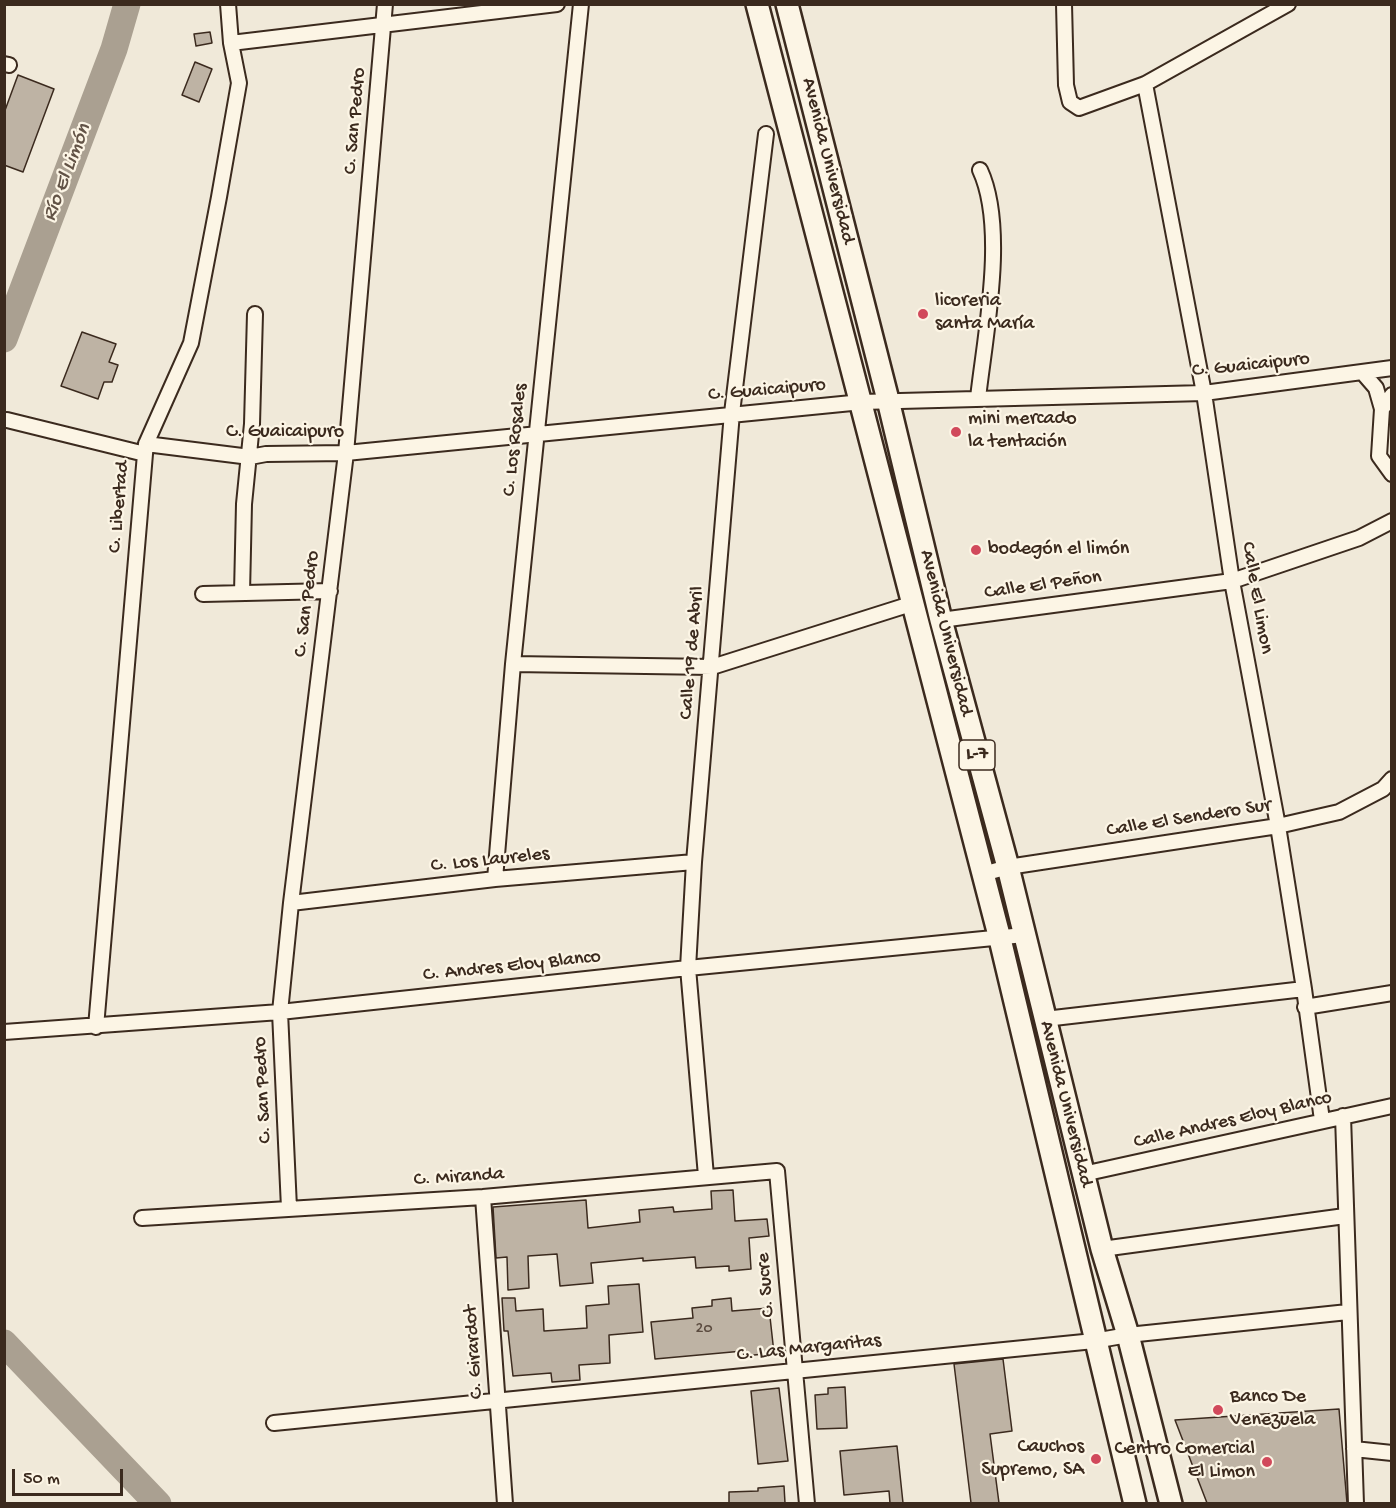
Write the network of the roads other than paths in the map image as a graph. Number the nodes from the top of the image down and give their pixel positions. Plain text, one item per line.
1 (228, 4) edge
2 (384, 4) edge
3 (557, 4) edge
4 (581, 4) edge
5 (757, 4) edge
6 (787, 4) edge
7 (1064, 4) edge
8 (1288, 4) edge
9 (384, 25) junction
10 (231, 43) junction
11 (1145, 84) junction
12 (766, 134) dead end
13 (980, 170) dead end
14 (255, 314) dead end
15 (1392, 368) edge
16 (1363, 373) junction
17 (1204, 393) junction
18 (1392, 395) edge
19 (978, 398) junction
20 (888, 400) junction
21 (862, 402) junction
22 (1382, 409) junction
23 (732, 413) junction
24 (7, 420) dead end
25 (536, 435) junction
26 (146, 449) junction
27 (346, 453) junction
28 (250, 457) junction
29 (1392, 474) edge
30 (1392, 520) edge
31 (1232, 581) junction
32 (330, 591) junction
33 (242, 593) junction
34 (203, 594) dead end
35 (914, 603) junction
36 (941, 620) junction
37 (513, 664) junction
38 (712, 667) junction
39 (1392, 779) edge
40 (1278, 826) junction
41 (694, 862) junction
42 (1008, 867) junction
43 (983, 874) junction
44 (495, 879) junction
45 (291, 903) junction
46 (1024, 935) junction
47 (1000, 939) junction
48 (688, 968) junction
49 (1305, 989) junction
50 (1392, 993) edge
51 (1305, 1007) junction
52 (280, 1012) junction
53 (1045, 1019) junction
54 (96, 1027) junction
55 (4, 1032) edge
56 (1392, 1106) edge
57 (1343, 1116) junction
58 (1322, 1120) junction
59 (777, 1171) joint
60 (1083, 1174) junction
61 (706, 1176) junction
62 (483, 1197) junction
63 (289, 1208) junction
64 (1345, 1216) junction
65 (142, 1218) dead end
66 (1102, 1249) junction
67 (1348, 1312) junction
68 (1128, 1335) junction
69 (1094, 1341) junction
70 (793, 1370) junction
71 (498, 1399) junction
72 (274, 1423) dead end
73 (1354, 1449) junction
74 (1392, 1453) edge
75 (505, 1503) edge
76 (807, 1503) edge
77 (1135, 1503) edge
78 (1171, 1503) edge
79 (1356, 1503) edge

1 - 10 street, C. Libertad
2 - 9 street, C. San Pedro
3 - 9 street
4 - 25 street, C. Los Rosales
5 - 21 main road, Avenida Universidad / L-7
6 - 20 main road, Avenida Universidad / L-7
7 - 11 street
8 - 11 street
9 - 10 street
9 - 27 street, C. San Pedro
10 - 26 street, C. Libertad
11 - 17 street, Calle El Limon
12 - 23 street, Calle 19 de Abril
13 - 19 street
14 - 28 street
15 - 16 street, C. Guaicaipuro
16 - 17 street, C. Guaicaipuro
16 - 22 street
17 - 19 street, C. Guaicaipuro
17 - 31 street, Calle El Limon
18 - 22 street
19 - 20 street, C. Guaicaipuro
20 - 21 street, C. Guaicaipuro
20 - 36 main road, Avenida Universidad / L-7
21 - 23 street, C. Guaicaipuro
21 - 35 main road, Avenida Universidad / L-7
22 - 29 street
23 - 25 street, C. Guaicaipuro
23 - 38 street, Calle 19 de Abril
24 - 26 street, C. Guaicaipuro
25 - 27 street, C. Guaicaipuro
25 - 37 street, C. Los Rosales
26 - 28 street, C. Guaicaipuro
26 - 54 street, C. Libertad
27 - 28 street, C. Guaicaipuro
27 - 32 street, C. San Pedro
28 - 33 street
30 - 31 street, Calle El Peñon
31 - 36 street, Calle El Peñon
31 - 40 street, Calle El Limon
32 - 33 street
32 - 45 street, C. San Pedro
33 - 34 street
35 - 38 street
35 - 43 main road, Avenida Universidad / L-7
36 - 42 main road, Avenida Universidad / L-7
37 - 38 street
37 - 44 street, C. Los Rosales
38 - 41 street, Calle 19 de Abril
39 - 40 street, Calle El Sendero Sur
40 - 42 street, Calle El Sendero Sur
40 - 49 street, Calle El Limon
41 - 44 street, C. Los Laureles
41 - 48 street, Calle 19 de Abril
42 - 43 street, Calle El Sendero Sur
42 - 46 main road, Avenida Universidad / L-7
43 - 47 main road, Avenida Universidad / L-7
44 - 45 street, C. Los Laureles
45 - 52 street, C. San Pedro
46 - 47 street, C. Andres Eloy Blanco
46 - 53 main road, Avenida Universidad / L-7
47 - 48 street, C. Andres Eloy Blanco
47 - 69 main road, Avenida Universidad / L-7
48 - 52 street, C. Andres Eloy Blanco
48 - 61 street, Calle 19 de Abril
49 - 51 street, Calle El Limon
49 - 53 street
50 - 51 street
51 - 58 street, Calle El Limon
52 - 54 street, C. Andres Eloy Blanco
52 - 63 street, C. San Pedro
53 - 60 main road, Avenida Universidad / L-7
54 - 55 street, C. Andres Eloy Blanco
56 - 57 street, Calle Andres Eloy Blanco
57 - 58 street, Calle Andres Eloy Blanco
57 - 64 street
58 - 60 street, Calle Andres Eloy Blanco
59 - 61 street, C. Miranda
59 - 70 street, C. Sucre
60 - 66 main road, Avenida Universidad / L-7
61 - 62 street, C. Miranda
62 - 63 street, C. Miranda
62 - 71 street, C. Girardot
63 - 65 street, C. Miranda
64 - 66 street
64 - 67 street
66 - 68 main road, Avenida Universidad / L-7
67 - 68 street, C. Las Margaritas
67 - 73 street
68 - 69 street, C. Las Margaritas
68 - 78 main road, Avenida Universidad / L-7
69 - 70 street, C. Las Margaritas
69 - 77 main road, Avenida Universidad / L-7
70 - 71 street, C. Las Margaritas
70 - 76 street, C. Sucre
71 - 72 street, C. Las Margaritas
71 - 75 street, C. Girardot
73 - 74 street
73 - 79 street

